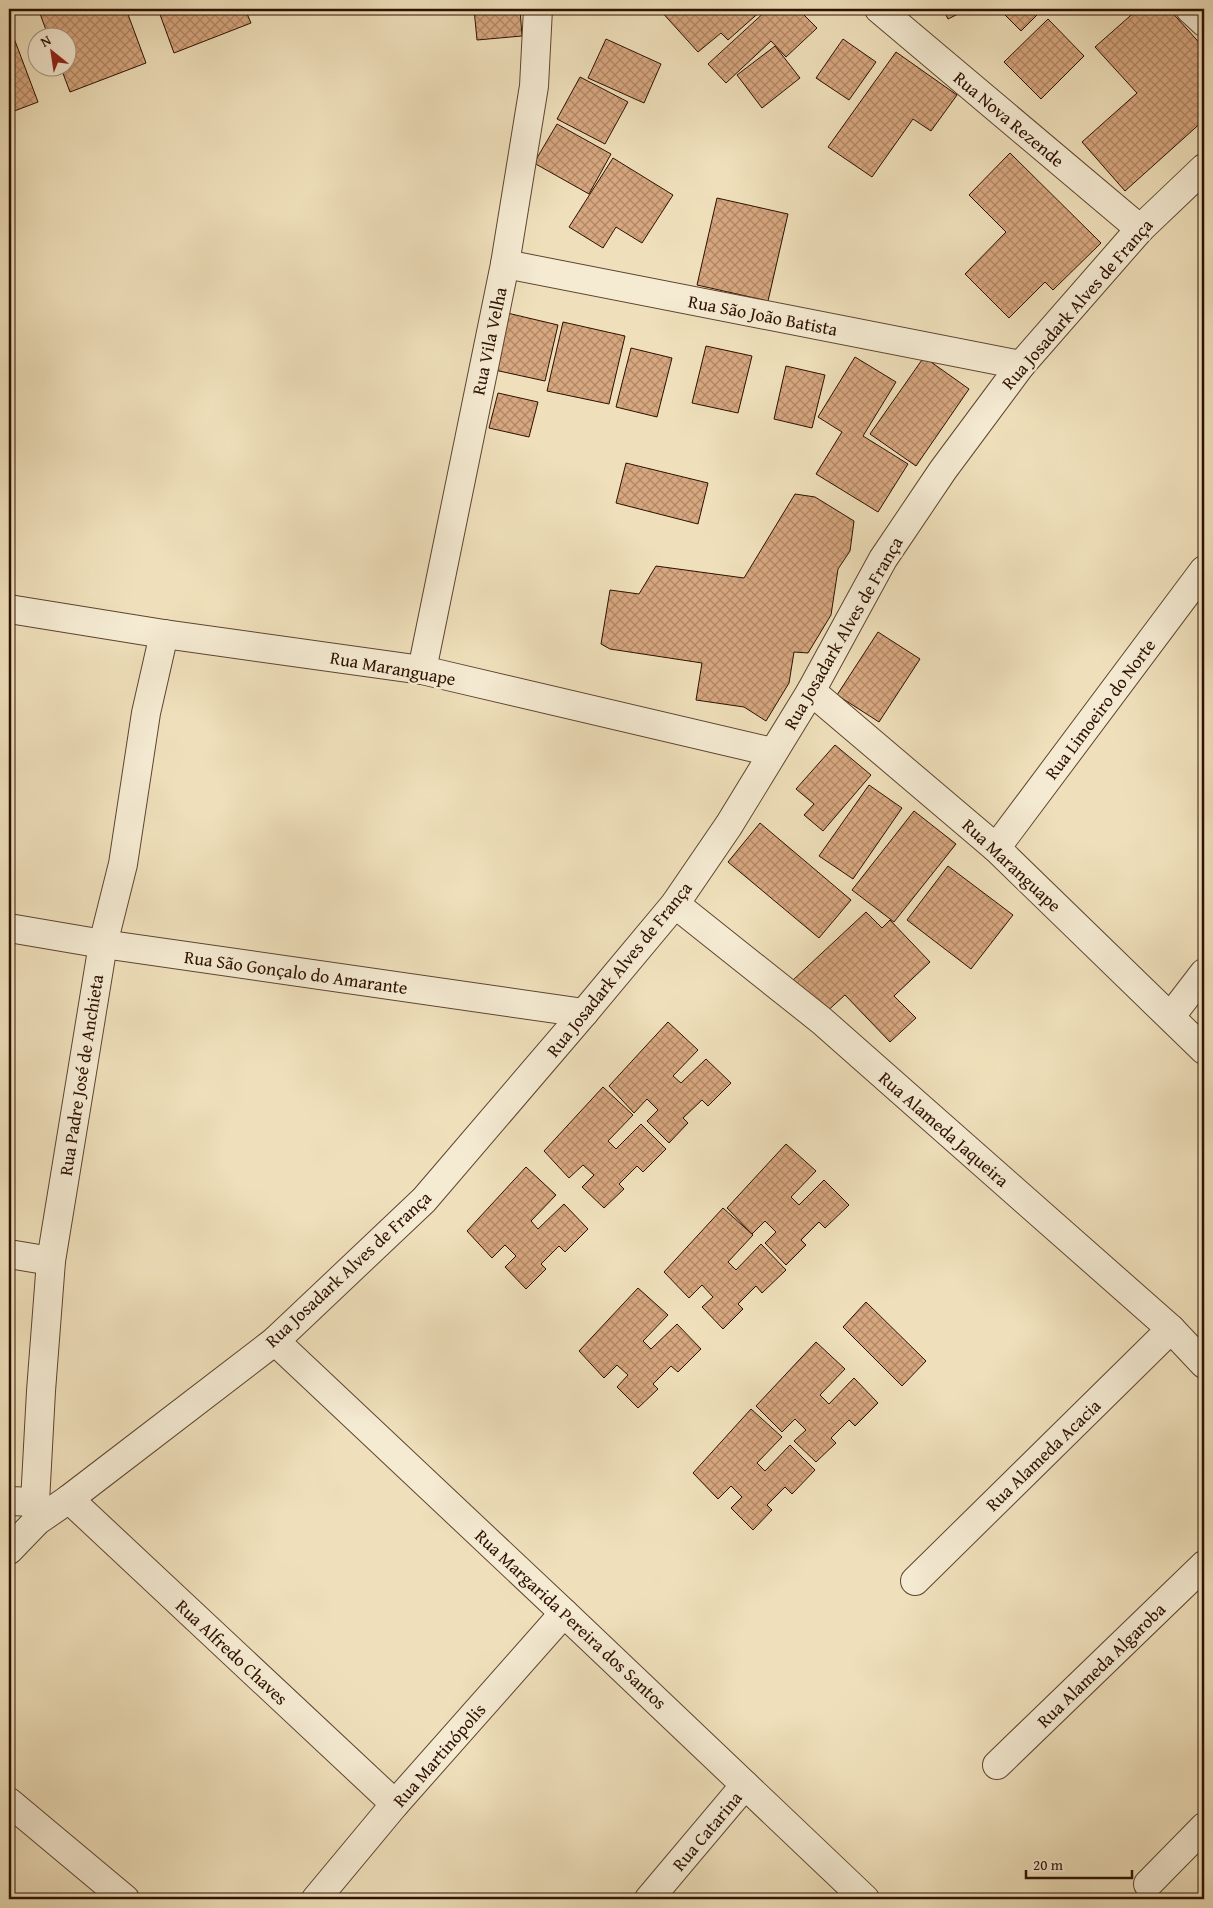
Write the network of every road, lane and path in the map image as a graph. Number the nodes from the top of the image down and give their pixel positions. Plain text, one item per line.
1 (538, 9) edge
2 (879, 9) edge
3 (1190, 9) edge
4 (1204, 22) edge
5 (1204, 168) edge
6 (1140, 229) junction
7 (505, 264) junction
8 (1021, 365) junction
9 (1204, 570) edge
10 (9, 609) edge
11 (164, 634) junction
12 (422, 670) junction
13 (811, 690) junction
14 (772, 752) junction
15 (996, 848) junction
16 (675, 904) junction
17 (9, 928) edge
18 (103, 944) junction
19 (1204, 973) edge
20 (584, 1012) junction
21 (1171, 1016) junction
22 (1204, 1050) edge
23 (9, 1254) edge
24 (51, 1261) junction
25 (1171, 1329) junction
26 (275, 1341) junction
27 (1204, 1364) edge
28 (69, 1499) junction
29 (27, 1508) edge
30 (9, 1550) edge
31 (1204, 1565) edge
32 (914, 1581) dead end
33 (564, 1613) junction
34 (997, 1765) dead end
35 (745, 1785) junction
36 (9, 1802) edge
37 (395, 1804) junction
38 (1204, 1827) edge
39 (1148, 1884) dead end
40 (125, 1899) edge
41 (316, 1899) edge
42 (649, 1899) edge
43 (865, 1899) edge

1 - 7 street, Rua Vila Velha
2 - 6 street, Rua Nova Rezende
3 - 4 street
5 - 6 street, Rua Josadark Alves de França
6 - 8 street, Rua Josadark Alves de França
7 - 8 street, Rua São João Batista
7 - 12 street, Rua Vila Velha
8 - 13 street, Rua Josadark Alves de França
9 - 15 street, Rua Limoeiro do Norte
10 - 11 street, Rua Maranguape
11 - 12 street, Rua Maranguape
11 - 18 street, Rua Padre José de Anchieta
12 - 14 street, Rua Maranguape
13 - 14 street, Rua Josadark Alves de França
13 - 15 street, Rua Maranguape
14 - 16 street, Rua Josadark Alves de França
15 - 21 street, Rua Maranguape
16 - 20 street, Rua Josadark Alves de França
16 - 25 street, Rua Alameda Jaqueira
17 - 18 street, Rua São Gonçalo do Amarante
18 - 20 street, Rua São Gonçalo do Amarante
18 - 24 street, Rua Padre José de Anchieta
19 - 21 street
20 - 26 street, Rua Josadark Alves de França
21 - 22 street, Rua Maranguape
23 - 24 street
24 - 29 street, Rua Padre José de Anchieta
25 - 27 street, Rua Alameda Jaqueira
25 - 32 street, Rua Alameda Acacia
26 - 28 street, Rua Josadark Alves de França
26 - 33 street, Rua Margarida Pereira dos Santos
28 - 29 street, Rua Josadark Alves de França
28 - 37 street, Rua Alfredo Chaves
29 - 30 street, Rua Josadark Alves de França
31 - 34 street, Rua Alameda Algaroba
33 - 35 street, Rua Margarida Pereira dos Santos
33 - 37 street, Rua Martinópolis
35 - 42 street, Rua Catarina
35 - 43 street, Rua Margarida Pereira dos Santos
36 - 40 street
37 - 41 street, Rua Martinópolis
38 - 39 street

